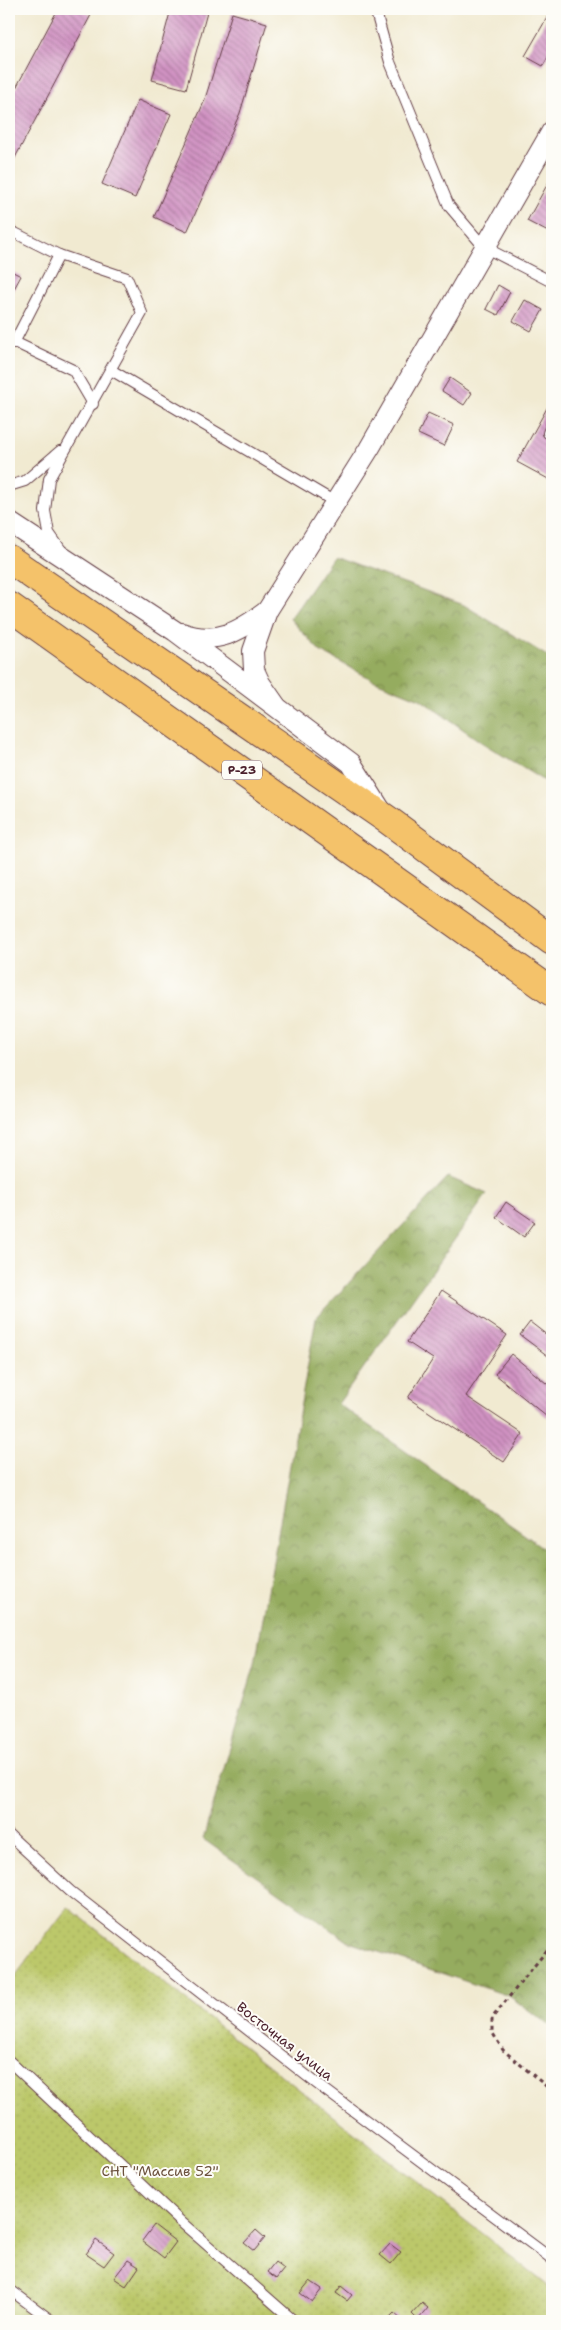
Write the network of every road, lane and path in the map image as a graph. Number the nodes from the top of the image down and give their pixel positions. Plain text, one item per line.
1 (375, 9) edge
2 (552, 131) edge
3 (9, 230) edge
4 (484, 247) junction
5 (60, 255) junction
6 (552, 282) edge
7 (11, 341) edge
8 (111, 370) junction
9 (92, 404) junction
10 (66, 445) junction
11 (9, 486) edge
12 (335, 502) junction
13 (9, 522) edge
14 (9, 559) edge
15 (74, 564) junction
16 (9, 606) edge
17 (267, 611) junction
18 (20, 616) edge
19 (175, 631) junction
20 (276, 706) junction
21 (388, 820) junction
22 (552, 941) edge
23 (552, 992) edge
24 (9, 1835) edge
25 (552, 1944) edge
26 (9, 2061) edge
27 (552, 2091) edge
28 (552, 2259) edge
29 (9, 2290) edge
30 (52, 2321) edge
31 (294, 2321) edge

1 - 4 lane
2 - 4 street
3 - 5 lane
4 - 6 lane
4 - 12 street
5 - 7 lane
5 - 8 lane
7 - 9 lane
8 - 9 lane
8 - 12 lane
9 - 10 lane
10 - 11 lane
10 - 15 lane
12 - 17 street
13 - 15 street
14 - 21 highway
15 - 19 street
16 - 18 highway, Р-23
17 - 19 street
17 - 20 street
18 - 23 highway, Р-23
19 - 20 street
20 - 21 street
21 - 22 highway
24 - 28 lane, Восточная улица
25 - 27 path
26 - 31 lane
29 - 30 lane

